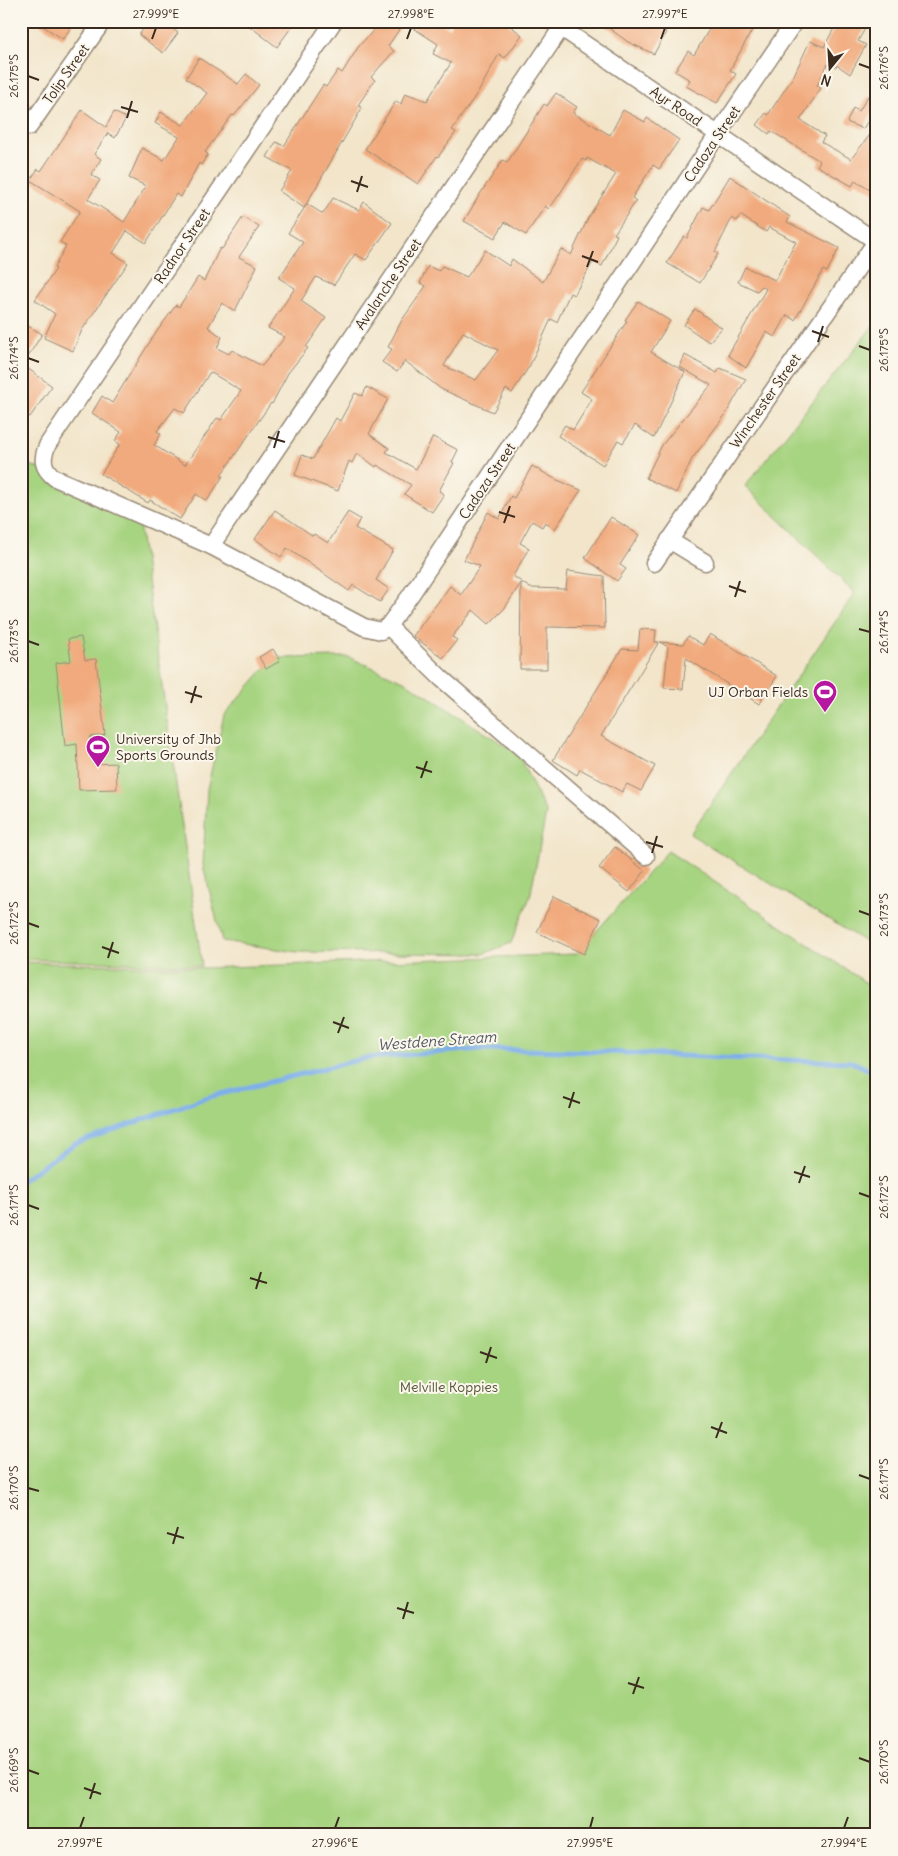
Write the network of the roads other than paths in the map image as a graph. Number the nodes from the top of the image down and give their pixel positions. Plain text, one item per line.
1 (103, 21) edge
2 (334, 21) edge
3 (795, 21) edge
4 (559, 24) edge
5 (29, 127) dead end
6 (718, 134) junction
7 (876, 241) edge
8 (669, 540) junction
9 (211, 546) junction
10 (705, 562) dead end
11 (654, 563) dead end
12 (388, 626) junction
13 (646, 856) dead end

1 - 5 street, Tolip Street
2 - 9 street, Radnor Street
3 - 6 street, Cadoza Street
4 - 6 street, Ayr Road
4 - 9 street, Avalanche Street
6 - 7 street, Ayr Road
6 - 12 street, Cadoza Street
7 - 8 street, Winchester Street
8 - 10 street
8 - 11 street, Winchester Street
9 - 12 street
12 - 13 street

